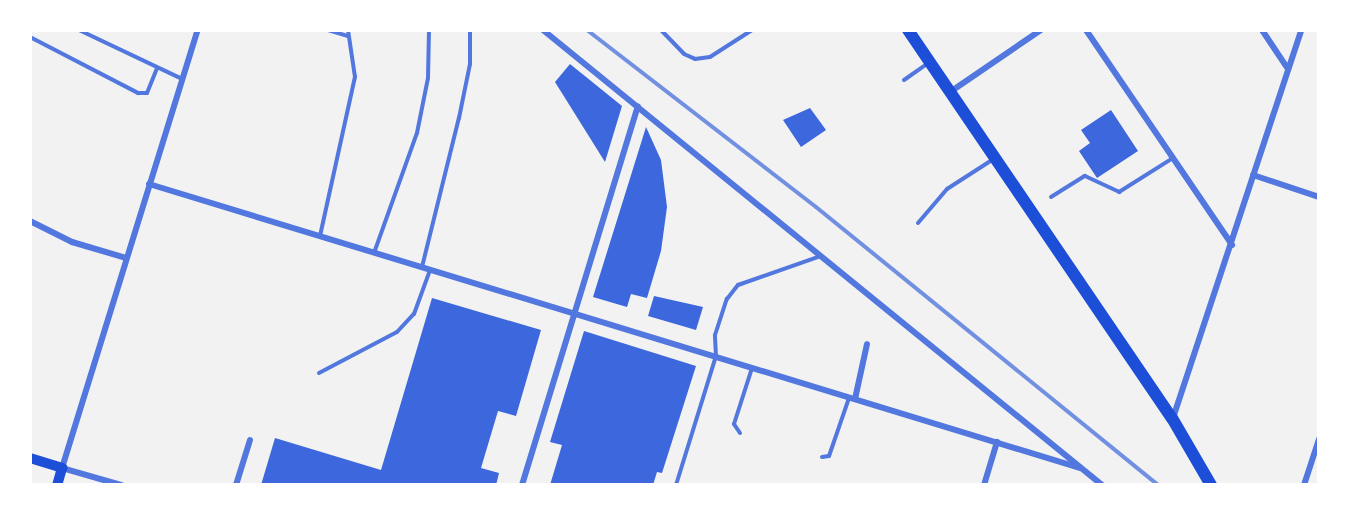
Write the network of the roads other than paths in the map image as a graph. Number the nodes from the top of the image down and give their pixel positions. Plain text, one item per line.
1 (79, 30) edge
2 (198, 30) edge
3 (328, 30) edge
4 (429, 30) edge
5 (470, 30) edge
6 (543, 30) edge
7 (660, 30) edge
8 (752, 30) edge
9 (908, 30) edge
10 (1041, 30) edge
11 (1086, 30) edge
12 (1262, 30) edge
13 (1301, 30) edge
14 (348, 33) edge
15 (30, 37) edge
16 (930, 62) junction
17 (157, 68) junction
18 (1288, 69) junction
19 (182, 79) junction
20 (904, 80) dead end
21 (950, 92) junction
22 (638, 106) junction
23 (995, 158) junction
24 (1173, 158) junction
25 (1253, 175) junction
26 (149, 184) junction
27 (1051, 197) dead end
28 (1319, 197) edge
29 (30, 221) edge
30 (918, 223) dead end
31 (320, 236) junction
32 (1232, 245) junction
33 (374, 253) junction
34 (821, 256) junction
35 (126, 258) junction
36 (422, 268) junction
37 (430, 270) junction
38 (574, 314) junction
39 (867, 344) dead end
40 (716, 357) junction
41 (752, 368) junction
42 (319, 373) dead end
43 (852, 399) junction
44 (1172, 418) junction
45 (740, 434) dead end
46 (1319, 439) edge
47 (250, 440) dead end
48 (997, 442) junction
49 (822, 457) dead end
50 (30, 458) edge
51 (62, 468) junction
52 (1080, 468) junction
53 (57, 485) edge
54 (121, 485) edge
55 (236, 485) edge
56 (522, 485) edge
57 (676, 485) edge
58 (984, 485) edge
59 (1102, 485) edge
60 (1211, 485) edge
61 (1304, 485) edge

1 - 17 lane
2 - 19 street
3 - 14 lane
4 - 33 lane
5 - 36 lane
6 - 22 street
7 - 8 lane
9 - 16 main road
10 - 21 street
11 - 24 street
12 - 18 street
13 - 18 street
14 - 31 lane
15 - 17 lane
16 - 20 lane
16 - 21 main road
17 - 19 lane
18 - 25 street
19 - 26 street
21 - 23 main road
22 - 34 street
22 - 38 street
23 - 30 lane
23 - 44 main road
24 - 27 lane
24 - 32 street
25 - 28 street
25 - 32 street
26 - 31 street
26 - 35 street
29 - 35 street
31 - 33 street
32 - 44 street
33 - 36 street
34 - 40 lane
34 - 52 street
35 - 51 street
36 - 37 street
37 - 38 street
37 - 42 lane
38 - 40 street
38 - 56 street
39 - 43 street
40 - 41 street
40 - 57 lane
41 - 43 street
41 - 45 lane
43 - 48 street
43 - 49 lane
44 - 60 main road
46 - 61 street
47 - 55 street
48 - 52 street
48 - 58 street
50 - 51 main road
51 - 53 main road
51 - 54 street
52 - 59 street

